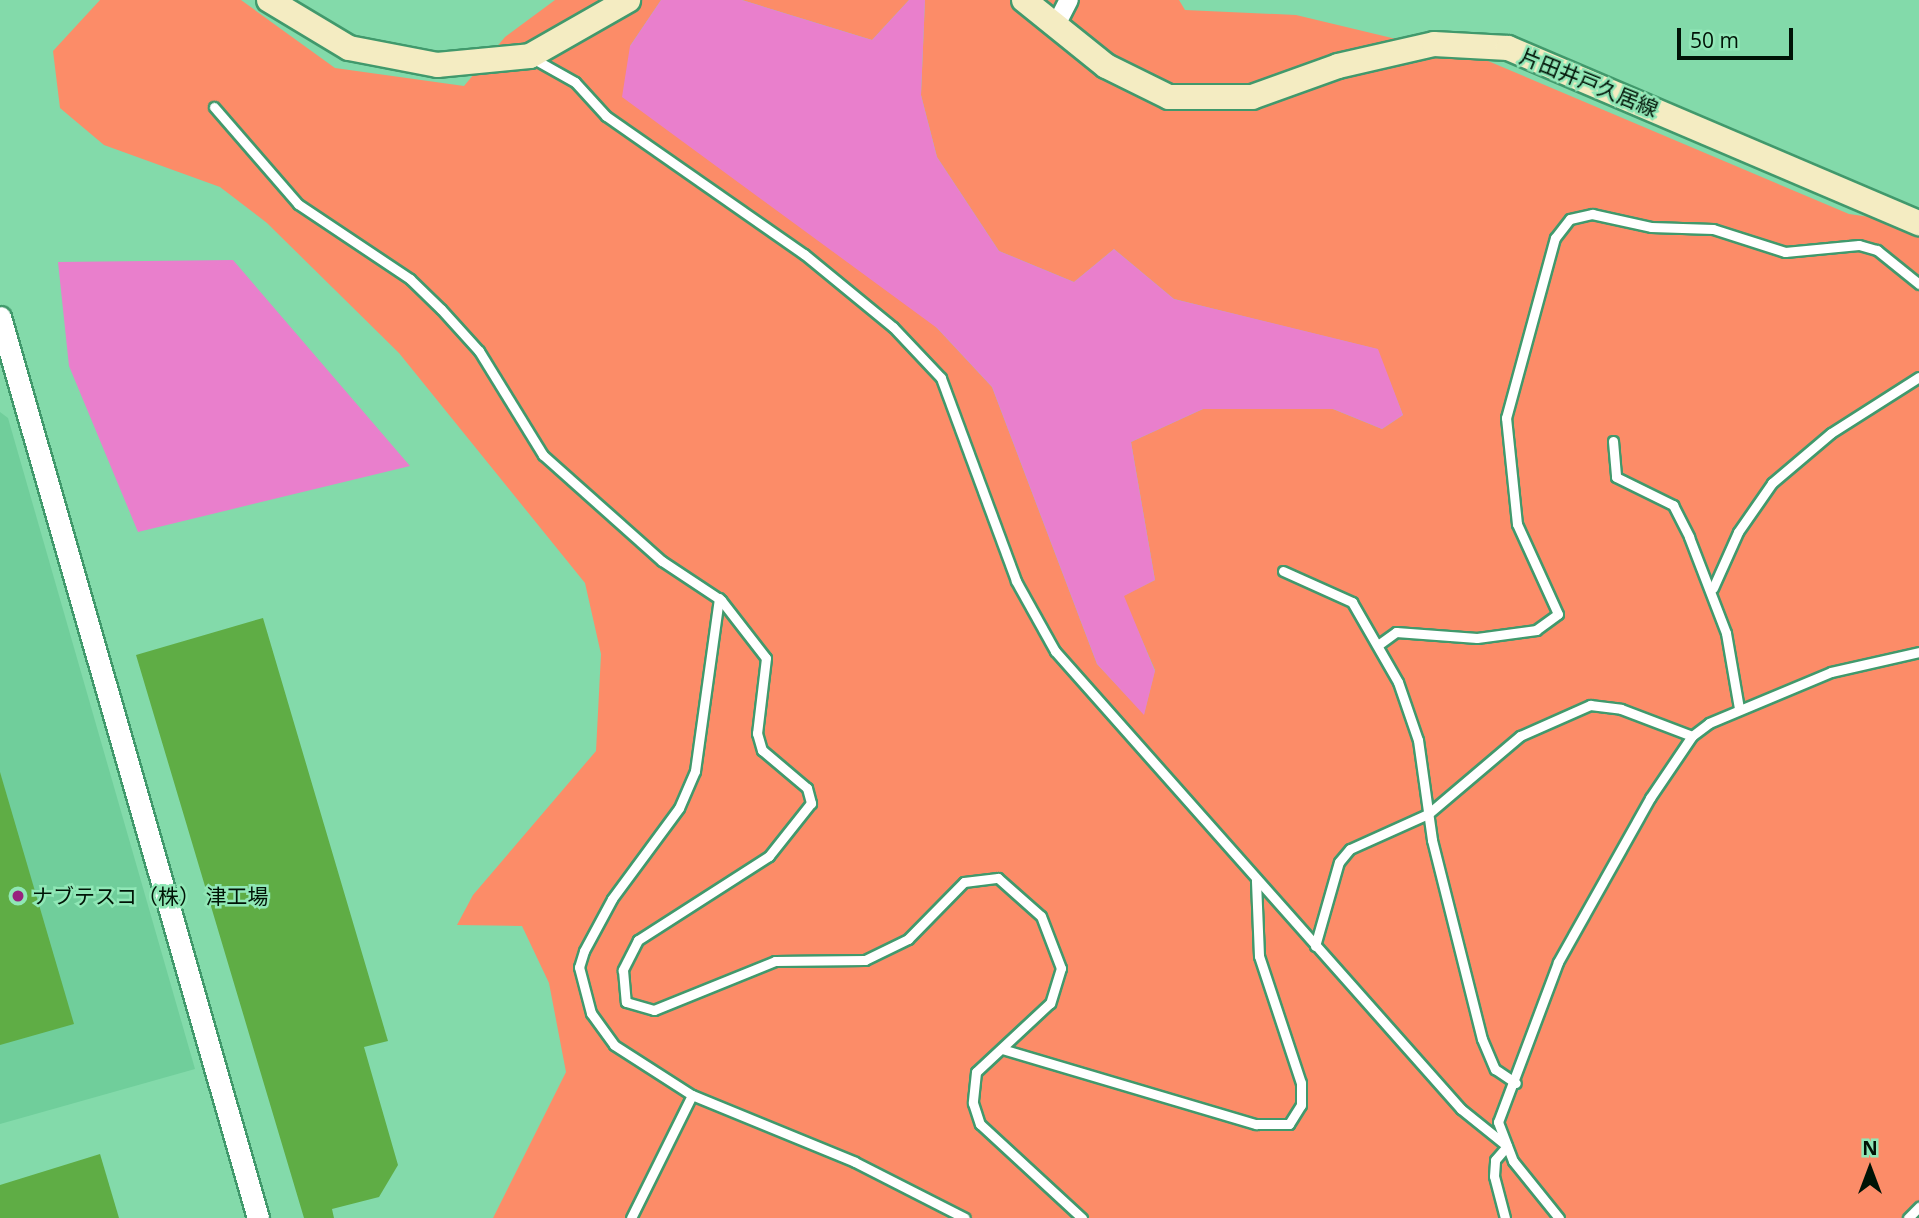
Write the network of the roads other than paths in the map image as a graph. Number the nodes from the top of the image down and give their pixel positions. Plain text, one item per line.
1 (269, 0) edge
2 (628, 0) edge
3 (1024, 0) edge
4 (1069, 0) edge
5 (1056, 25) junction
6 (530, 56) junction
7 (214, 107) dead end
8 (1919, 223) edge
9 (1919, 284) edge
10 (0, 317) edge
11 (1919, 377) edge
12 (10, 388) edge
13 (1613, 441) dead end
14 (1283, 572) dead end
15 (1713, 588) junction
16 (719, 598) junction
17 (1378, 645) junction
18 (1919, 652) edge
19 (1740, 708) junction
20 (1692, 736) junction
21 (1428, 814) junction
22 (1256, 880) junction
23 (1315, 946) junction
24 (1002, 1049) junction
25 (1516, 1083) junction
26 (692, 1095) junction
27 (1507, 1146) junction
28 (1919, 1208) edge
29 (258, 1218) edge
30 (631, 1218) edge
31 (965, 1218) edge
32 (1082, 1218) edge
33 (1505, 1218) edge
34 (1559, 1218) edge
35 (1908, 1218) edge

1 - 6 main road
2 - 6 main road
3 - 5 main road, 片田井戸久居線
4 - 5 street
5 - 8 main road, 片田井戸久居線
6 - 22 lane
7 - 16 lane
9 - 17 lane
10 - 12 street
11 - 15 lane
12 - 29 street
13 - 15 lane
14 - 17 lane
15 - 19 lane
16 - 24 lane
16 - 26 lane
17 - 21 lane
18 - 19 lane
19 - 20 lane
20 - 21 lane
20 - 25 lane
21 - 23 lane
21 - 25 lane
22 - 23 lane
22 - 24 lane
23 - 27 lane
24 - 32 lane
25 - 27 lane
26 - 30 lane
26 - 31 lane
27 - 33 lane
27 - 34 lane
28 - 35 lane

